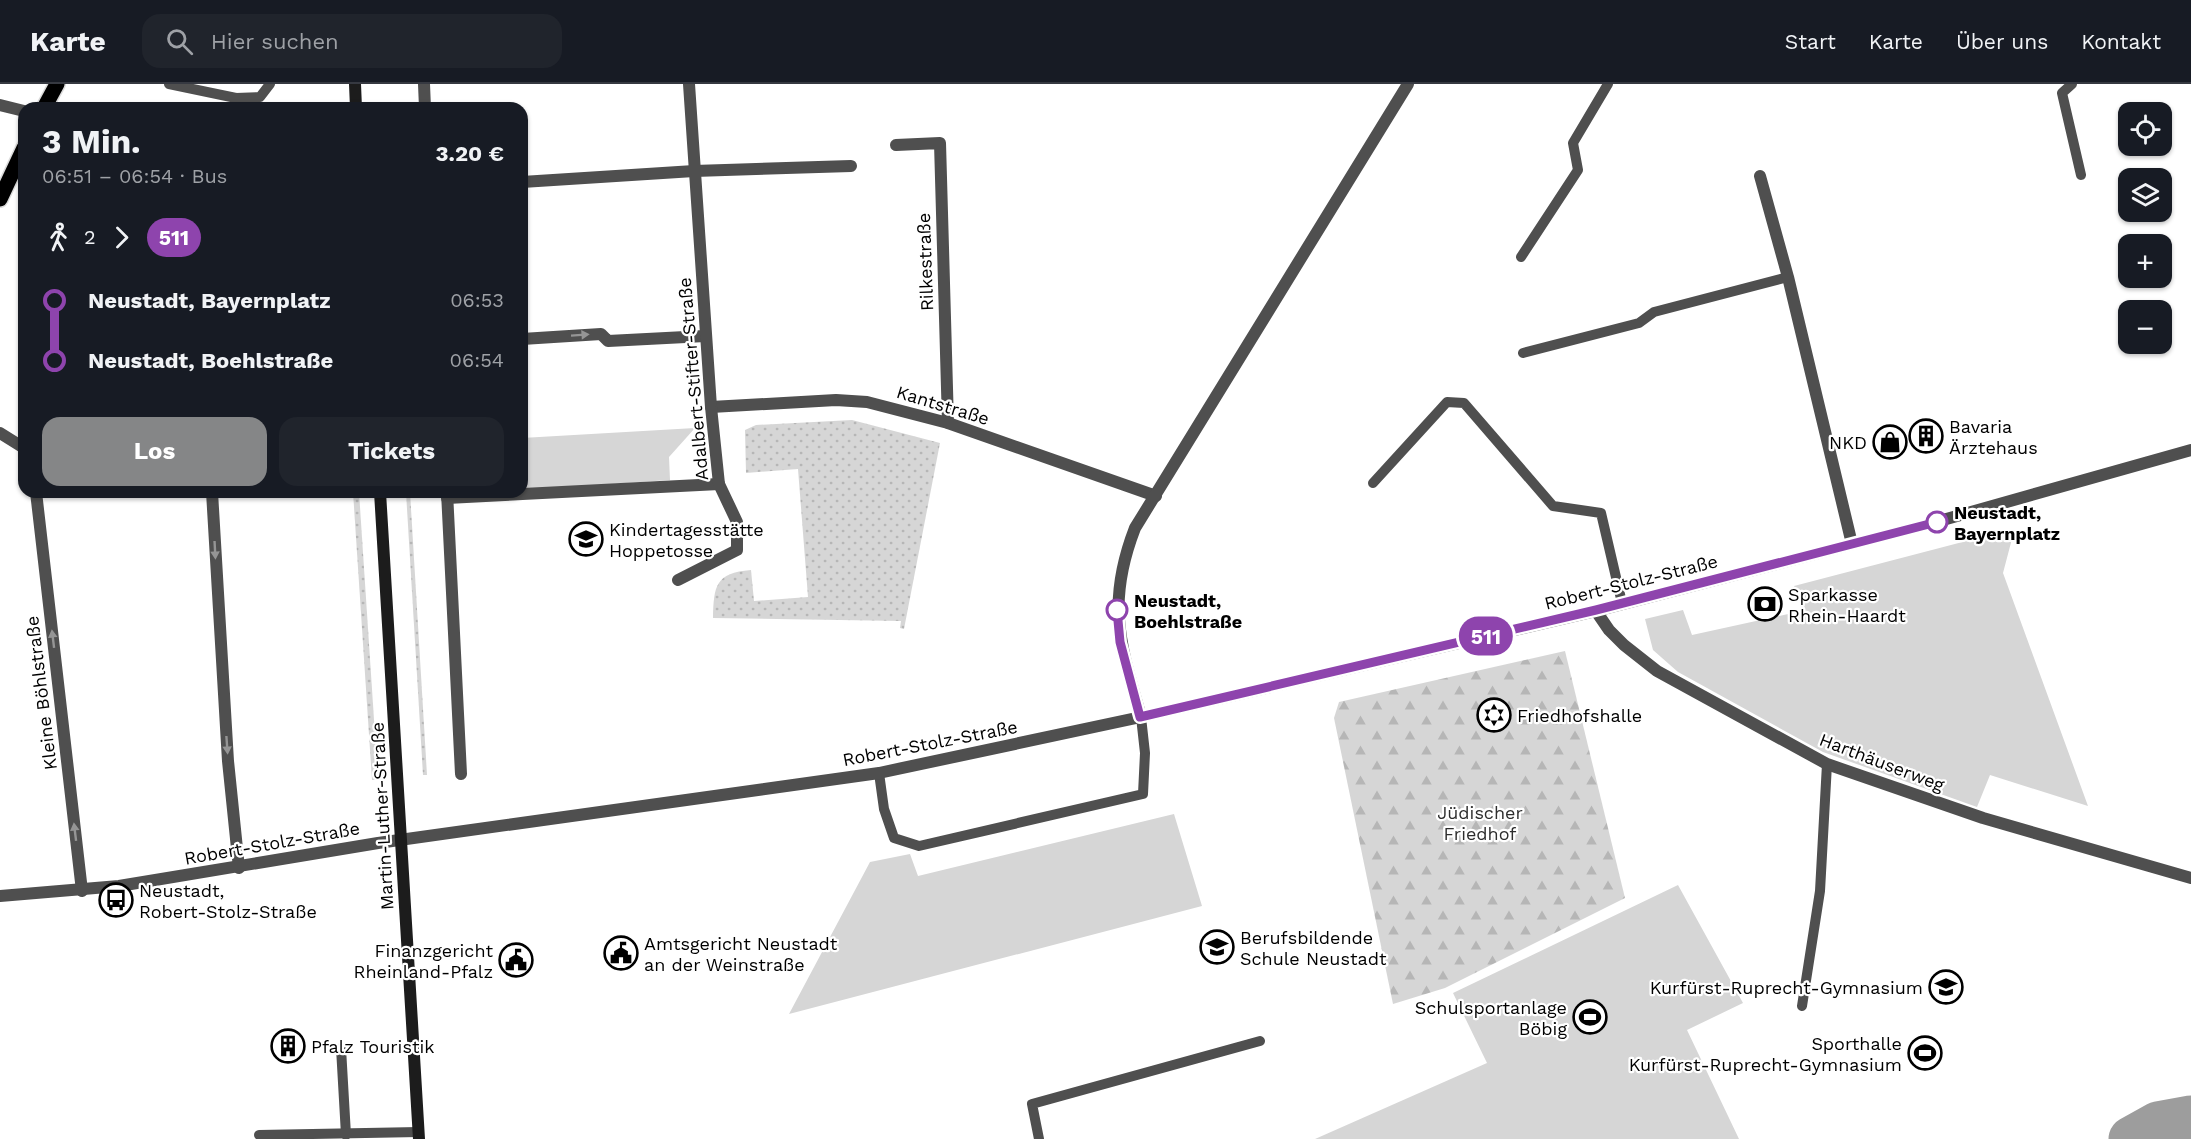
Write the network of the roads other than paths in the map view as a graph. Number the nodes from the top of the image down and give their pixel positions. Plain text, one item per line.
1 (57, 84) edge
2 (169, 84) edge
3 (270, 84) edge
4 (355, 84) edge
5 (424, 84) edge
6 (689, 84) edge
7 (1408, 84) edge
8 (1608, 84) edge
9 (2072, 84) edge
10 (47, 102) edge
11 (356, 102) edge
12 (425, 102) edge
13 (0, 105) edge
14 (18, 110) edge
15 (897, 145) dead end
16 (18, 161) edge
17 (851, 166) dead end
18 (694, 171) junction
19 (2081, 175) dead end
20 (1760, 176) dead end
21 (528, 182) edge
22 (0, 199) edge
23 (1521, 257) dead end
24 (1788, 277) junction
25 (705, 336) junction
26 (528, 339) edge
27 (1523, 353) dead end
28 (711, 407) junction
29 (948, 423) junction
30 (0, 433) edge
31 (18, 444) edge
32 (2191, 450) edge
33 (1373, 483) dead end
34 (719, 484) junction
35 (528, 492) edge
36 (1156, 496) junction
37 (37, 498) edge
38 (212, 498) edge
39 (380, 498) edge
40 (447, 498) edge
41 (1852, 544) junction
42 (678, 580) dead end
43 (1622, 603) junction
44 (1596, 610) junction
45 (1140, 717) junction
46 (1827, 764) junction
47 (879, 773) junction
48 (461, 774) dead end
49 (402, 841) junction
50 (239, 868) junction
51 (2191, 878) edge
52 (82, 891) junction
53 (0, 896) edge
54 (1802, 1006) dead end
55 (1260, 1041) dead end
56 (341, 1048) dead end
57 (346, 1134) junction
58 (259, 1135) dead end
59 (419, 1135) edge
60 (1039, 1139) edge

1 - 10 main road
2 - 3 lane
4 - 11 street
5 - 12 street
6 - 18 street, Adalbert-Stifter-Straße
7 - 36 street
8 - 23 lane
9 - 19 lane
13 - 14 street
15 - 29 street, Rilkestraße
16 - 22 main road
17 - 18 street
18 - 21 street
18 - 25 street, Adalbert-Stifter-Straße
20 - 24 street
24 - 27 lane
24 - 41 street
26 -> 25 street
25 - 28 street, Adalbert-Stifter-Straße
28 - 29 street, Kantstraße
28 - 34 street, Adalbert-Stifter-Straße
29 - 36 street, Kantstraße
30 - 31 street
32 - 41 street, Robert-Stolz-Straße
33 - 43 lane
34 - 35 street
34 - 42 street, Adalbert-Stifter-Straße
36 - 45 street
52 -> 37 street, Kleine Böhlstraße
38 -> 50 street
39 - 49 street, Martin-Luther-Straße
40 - 48 street
41 - 43 street, Robert-Stolz-Straße
43 - 44 street, Robert-Stolz-Straße
44 - 45 street, Robert-Stolz-Straße
44 - 46 street, Harthäuserweg
45 - 47 street, Robert-Stolz-Straße
45 - 47 lane
46 - 51 street, Harthäuserweg
46 - 54 lane
47 - 49 street, Robert-Stolz-Straße
49 - 50 street, Robert-Stolz-Straße
49 - 59 street, Martin-Luther-Straße
50 - 52 street, Robert-Stolz-Straße
52 - 53 street, Robert-Stolz-Straße
55 - 60 lane
56 - 57 lane
57 - 58 lane
57 - 59 lane

